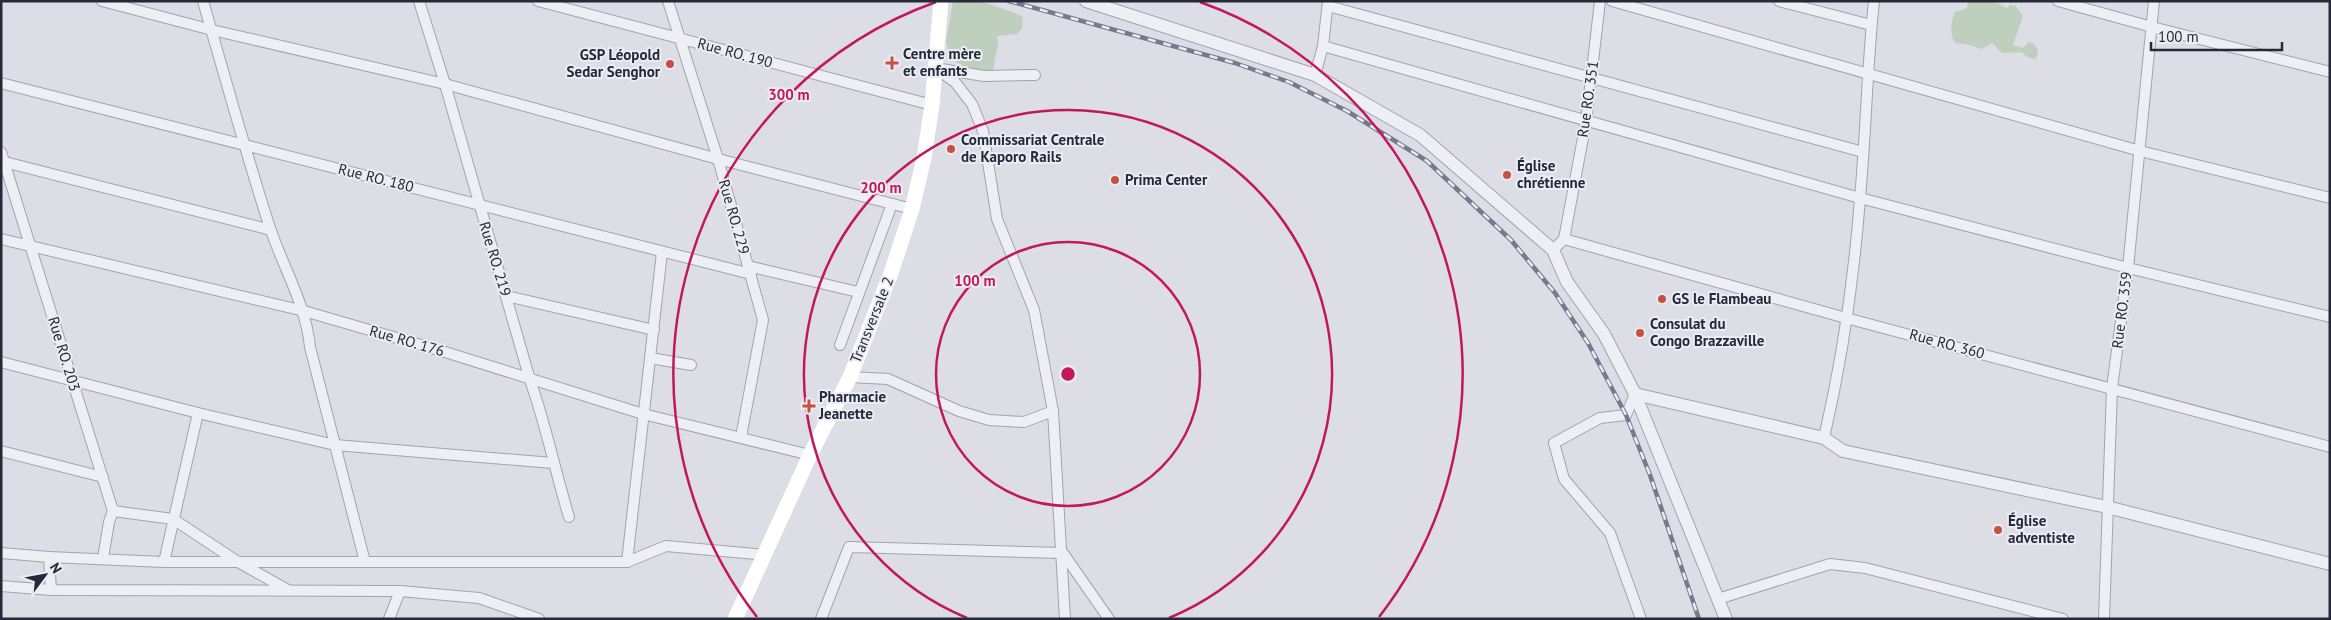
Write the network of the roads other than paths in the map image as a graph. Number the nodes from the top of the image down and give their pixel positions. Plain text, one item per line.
1 (102, 1) edge
2 (203, 1) edge
3 (419, 1) edge
4 (538, 1) edge
5 (668, 1) edge
6 (941, 1) edge
7 (1086, 1) edge
8 (1600, 1) edge
9 (1612, 1) edge
10 (1779, 1) edge
11 (1874, 1) edge
12 (2058, 1) edge
13 (2154, 1) edge
14 (1328, 4) edge
15 (1871, 25) junction
16 (2152, 27) junction
17 (212, 30) junction
18 (680, 38) junction
19 (1323, 46) junction
20 (935, 68) junction
21 (1867, 72) junction
22 (2330, 72) edge
23 (1035, 75) dead end
24 (1316, 75) junction
25 (1592, 80) junction
26 (1, 83) edge
27 (445, 84) junction
28 (932, 105) junction
29 (1586, 122) junction
30 (246, 145) junction
31 (2140, 151) junction
32 (1863, 152) junction
33 (2, 158) edge
34 (718, 159) junction
35 (1860, 198) junction
36 (2330, 198) edge
37 (892, 204) junction
38 (479, 205) junction
39 (912, 209) junction
40 (271, 230) junction
41 (1, 239) edge
42 (1564, 239) junction
43 (30, 247) junction
44 (1553, 250) junction
45 (662, 252) junction
46 (2128, 268) junction
47 (750, 270) junction
48 (858, 292) junction
49 (506, 296) junction
50 (304, 311) junction
51 (2330, 317) edge
52 (1846, 318) junction
53 (654, 330) junction
54 (840, 345) dead end
55 (650, 358) junction
56 (1, 362) edge
57 (691, 365) dead end
58 (850, 377) junction
59 (71, 380) junction
60 (530, 380) junction
61 (2112, 388) junction
62 (1636, 394) junction
63 (1053, 411) junction
64 (198, 413) junction
65 (643, 414) junction
66 (741, 437) junction
67 (1824, 438) junction
68 (335, 444) junction
69 (2330, 447) edge
70 (1, 451) edge
71 (810, 455) junction
72 (553, 463) junction
73 (103, 477) junction
74 (2107, 507) junction
75 (113, 511) junction
76 (569, 517) dead end
77 (173, 519) junction
78 (1, 552) edge
79 (1063, 553) junction
80 (766, 555) junction
81 (49, 557) junction
82 (103, 558) junction
83 (164, 562) junction
84 (238, 562) junction
85 (365, 562) junction
86 (627, 562) junction
87 (2330, 564) edge
88 (1, 586) edge
89 (51, 590) junction
90 (289, 591) junction
91 (400, 591) junction
92 (1718, 599) junction
93 (389, 619) edge
94 (538, 619) edge
95 (735, 619) edge
96 (821, 619) edge
97 (1065, 619) edge
98 (1109, 619) edge
99 (1641, 619) edge
100 (1726, 619) edge
101 (2063, 619) edge
102 (2104, 619) edge

1 - 17 street
2 - 17 street
3 - 27 street, Rue RO. 219
4 - 18 street, Rue RO. 190
5 - 18 street, Rue RO. 229
6 - 20 main road, Transversale 2
7 - 24 street
8 - 25 street, Rue RO. 351
9 - 21 street
10 - 15 street
11 - 15 street
12 - 16 street
13 - 16 street, Rue RO. 359
14 - 19 street
14 - 25 street
15 - 21 street
16 - 22 street
16 - 31 street, Rue RO. 359
17 - 27 street
17 - 30 street
18 - 28 street, Rue RO. 190
18 - 34 street, Rue RO. 229
19 - 24 street
19 - 29 street
20 - 23 street
20 - 28 main road, Transversale 2
20 - 63 street
21 - 31 street
21 - 32 street
24 - 44 street
25 - 29 street, Rue RO. 351
25 - 32 street
26 - 30 street, Rue RO. 180
27 - 34 street
27 - 38 street, Rue RO. 219
28 - 39 main road, Transversale 2
29 - 35 street
29 - 42 street, Rue RO. 351
30 - 38 street, Rue RO. 180
30 - 40 street
31 - 36 street
31 - 46 street, Rue RO. 359
32 - 35 street
33 - 40 street
33 - 43 street, Rue RO. 203
34 - 37 street
34 - 47 street, Rue RO. 229
35 - 46 street
35 - 52 street
37 - 39 street
37 - 48 street
38 - 45 street, Rue RO. 180
38 - 49 street, Rue RO. 219
39 - 58 main road, Transversale 2
40 - 50 street
41 - 43 street, Rue RO. 176
42 - 44 street
42 - 52 street, Rue RO. 360
43 - 50 street, Rue RO. 176
43 - 59 street, Rue RO. 203
44 - 62 street
45 - 47 street, Rue RO. 180
45 - 53 street
46 - 51 street
46 - 61 street, Rue RO. 359
47 - 48 street, Rue RO. 180
47 - 66 street, Rue RO. 229
48 - 54 street
49 - 53 street
49 - 60 street, Rue RO. 219
50 - 60 street, Rue RO. 176
50 - 68 street
52 - 61 street, Rue RO. 360
52 - 67 street
53 - 55 street
55 - 57 street
55 - 65 street
56 - 59 street
58 - 63 street
58 - 71 main road, Transversale 2
59 - 64 street
59 - 73 street, Rue RO. 203
60 - 65 street, Rue RO. 176
60 - 72 street, Rue RO. 219
61 - 69 street, Rue RO. 360
61 - 74 street, Rue RO. 359
62 - 67 street
62 - 92 street
62 - 99 street
63 - 79 street
64 - 68 street
64 - 77 street
65 - 66 street, Rue RO. 176
65 - 86 street
66 - 71 street, Rue RO. 176
67 - 74 street
68 - 72 street
68 - 85 street
70 - 73 street
71 - 80 main road, Transversale 2
72 - 76 street, Rue RO. 219
73 - 75 street, Rue RO. 203
74 - 87 street
74 - 102 street, Rue RO. 359
75 - 77 street
75 - 82 street, Rue RO. 203
77 - 83 street
77 - 84 street
78 - 81 street
79 - 96 street
79 - 97 street
79 - 98 street
80 - 86 street
80 - 95 main road, Transversale 2
81 - 82 street
81 - 89 street
82 - 83 street
83 - 84 street
84 - 85 street
84 - 90 street
85 - 86 street
88 - 89 street
89 - 90 street
90 - 91 street
91 - 93 street
91 - 94 street
92 - 100 street
92 - 101 street

